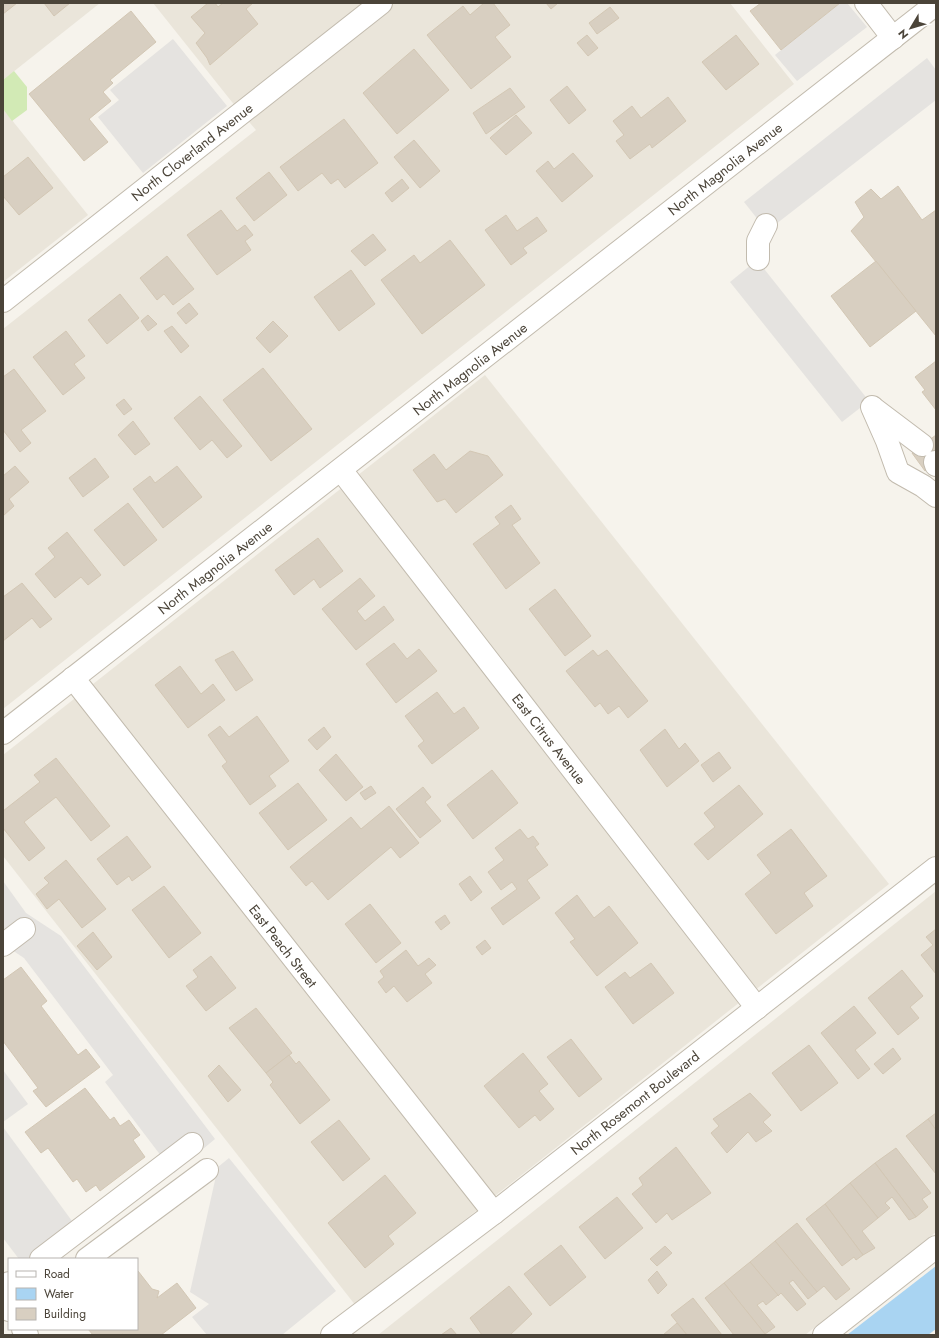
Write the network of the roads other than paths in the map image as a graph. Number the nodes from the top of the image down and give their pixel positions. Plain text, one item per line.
1 (381, 3) edge
2 (866, 3) edge
3 (936, 4) edge
4 (893, 38) junction
5 (766, 225) dead end
6 (758, 259) dead end
7 (3, 301) edge
8 (931, 458) edge
9 (341, 470) junction
10 (936, 496) edge
11 (73, 678) junction
12 (3, 732) edge
13 (936, 868) edge
14 (24, 929) dead end
15 (3, 945) edge
16 (757, 1008) junction
17 (192, 1144) dead end
18 (207, 1170) dead end
19 (494, 1213) junction
20 (936, 1247) edge
21 (42, 1258) edge
22 (88, 1258) edge
23 (334, 1334) edge
24 (824, 1335) edge

1 - 7 street, North Cloverland Avenue
2 - 4 street
3 - 4 street, North Magnolia Avenue
4 - 9 street, North Magnolia Avenue
5 - 6 street
8 - 10 street
9 - 11 street, North Magnolia Avenue
9 - 16 street, East Citrus Avenue
11 - 12 street, North Magnolia Avenue
11 - 19 street, East Peach Street
13 - 16 street, North Rosemont Boulevard
14 - 15 street
16 - 19 street, North Rosemont Boulevard
17 - 21 street
18 - 22 street
19 - 23 street, North Rosemont Boulevard
20 - 24 street

